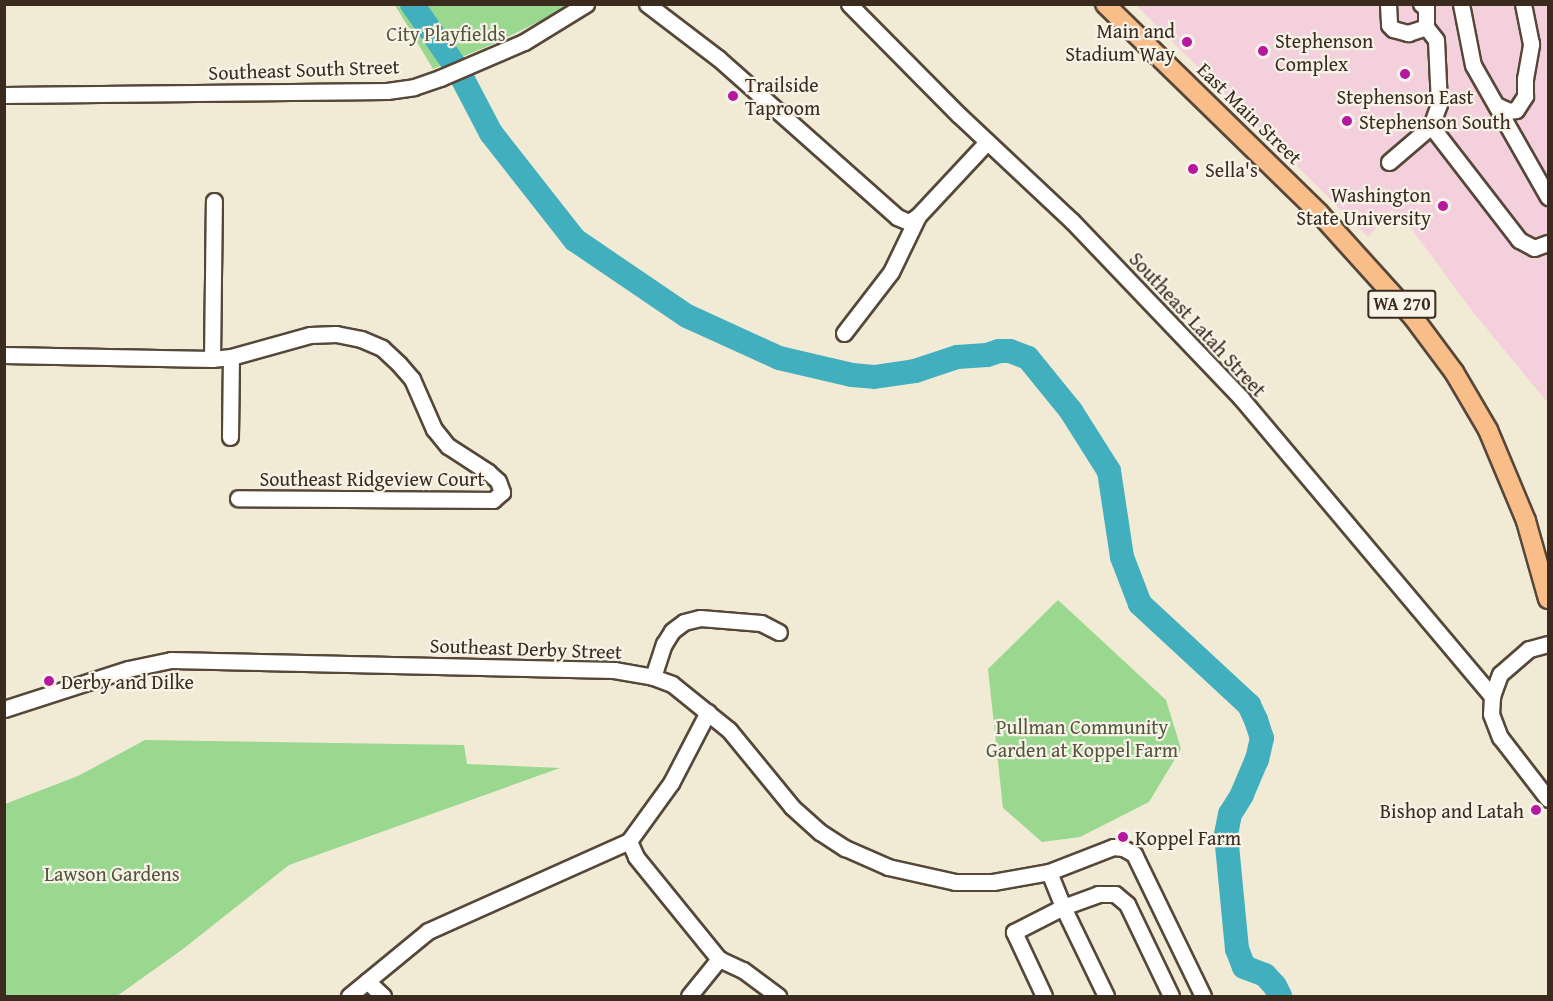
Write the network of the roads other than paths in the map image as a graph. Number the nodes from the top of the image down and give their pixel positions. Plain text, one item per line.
1 (586, 4) edge
2 (647, 4) edge
3 (849, 4) edge
4 (1105, 4) edge
5 (1121, 4) edge
6 (1388, 4) edge
7 (1420, 4) edge
8 (1461, 4) edge
9 (1522, 4) edge
10 (1130, 27) junction
11 (1426, 27) junction
12 (4, 94) edge
13 (1522, 104) junction
14 (1496, 105) junction
15 (1431, 126) junction
16 (1510, 130) junction
17 (987, 142) junction
18 (1389, 162) dead end
19 (1548, 197) edge
20 (214, 201) dead end
21 (918, 216) junction
22 (1548, 243) edge
23 (844, 333) dead end
24 (4, 355) edge
25 (231, 357) junction
26 (212, 359) junction
27 (230, 437) dead end
28 (238, 498) dead end
29 (1548, 599) edge
30 (779, 632) dead end
31 (1548, 644) edge
32 (653, 676) junction
33 (1492, 696) junction
34 (4, 709) edge
35 (708, 712) junction
36 (1548, 799) edge
37 (629, 841) junction
38 (1049, 872) junction
39 (1063, 907) junction
40 (718, 959) junction
41 (367, 981) junction
42 (349, 996) edge
43 (382, 996) edge
44 (689, 996) edge
45 (778, 996) edge
46 (1044, 996) edge
47 (1106, 996) edge
48 (1171, 996) edge
49 (1203, 996) edge

1 - 12 street, Southeast South Street
2 - 21 street
3 - 17 street, Southeast Latah Street
4 - 10 main road, East Main Street / WA 270
5 - 10 main road
6 - 11 street
7 - 11 street
8 - 14 street
9 - 13 street
10 - 29 main road, East Main Street / WA 270
11 - 15 street
13 - 14 street
13 - 16 street
14 - 16 street
15 - 18 street
15 - 22 street
16 - 19 street
17 - 21 street
17 - 33 street, Southeast Latah Street
20 - 26 street
21 - 23 street
24 - 26 street, Southeast Ridgeview Court
25 - 26 street, Southeast Ridgeview Court
25 - 27 street
25 - 28 street, Southeast Ridgeview Court
30 - 32 street
31 - 33 street
32 - 34 street, Southeast Derby Street
32 - 35 street, Southeast Derby Street
33 - 36 street
35 - 37 street
35 - 38 street, Southeast Derby Street
37 - 40 street
37 - 41 street
38 - 39 street
38 - 49 street, Southeast Derby Street
39 - 46 street
39 - 47 street
39 - 48 street
40 - 44 street
40 - 45 street
41 - 42 street
41 - 43 street

